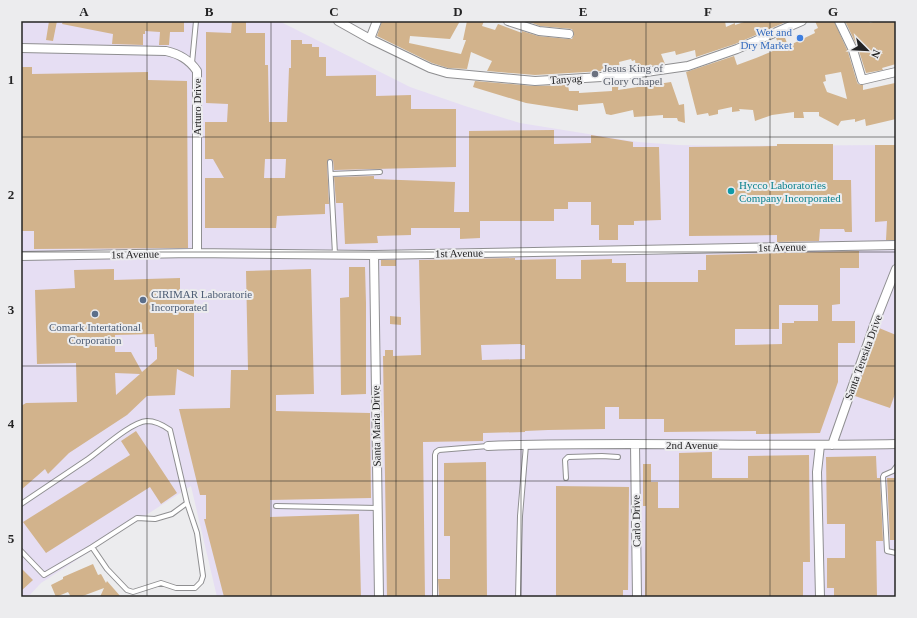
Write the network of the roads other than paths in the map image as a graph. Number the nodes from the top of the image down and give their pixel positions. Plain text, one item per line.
1 (196, 21) edge
2 (338, 21) edge
3 (377, 21) edge
4 (508, 21) edge
5 (802, 21) edge
6 (839, 21) edge
7 (569, 34) dead end
8 (373, 41) junction
9 (21, 48) edge
10 (192, 63) junction
11 (896, 72) edge
12 (330, 162) dead end
13 (380, 172) dead end
14 (331, 174) junction
15 (896, 245) edge
16 (197, 253) junction
17 (335, 254) junction
18 (374, 255) junction
19 (21, 256) edge
20 (896, 269) edge
21 (526, 444) junction
22 (635, 444) junction
23 (896, 444) edge
24 (820, 445) junction
25 (832, 445) junction
26 (488, 446) joint
27 (618, 457) dead end
28 (896, 467) edge
29 (566, 478) dead end
30 (187, 503) junction
31 (21, 504) edge
32 (276, 506) dead end
33 (378, 508) junction
34 (92, 547) junction
35 (21, 551) edge
36 (896, 553) edge
37 (379, 597) edge
38 (435, 597) edge
39 (518, 597) edge
40 (637, 597) edge
41 (820, 597) edge

1 - 10 lane
2 - 8 street, Tanyag
3 - 8 street
4 - 7 street
5 - 8 street, Tanyag
6 - 11 street
9 - 10 street, Arturo Drive
10 - 16 street, Arturo Drive
12 - 14 lane
13 - 14 lane
14 - 17 lane
15 - 18 street, 1st Avenue
16 - 17 street, 1st Avenue
16 - 19 street, 1st Avenue
17 - 18 street, 1st Avenue
18 - 33 street, Santa Maria Drive
20 - 25 street, Santa Teresita Drive
21 - 22 street, 2nd Avenue
21 - 26 street, 2nd Avenue
21 - 39 lane
22 - 24 street, 2nd Avenue
22 - 40 street, Carlo Drive
23 - 25 street, 2nd Avenue
24 - 25 street, 2nd Avenue
24 - 41 street
26 - 38 lane
27 - 29 lane
28 - 36 lane
30 - 31 lane
30 - 34 lane
30 - 34 lane
32 - 33 lane
33 - 37 street, Santa Maria Drive
34 - 35 lane

